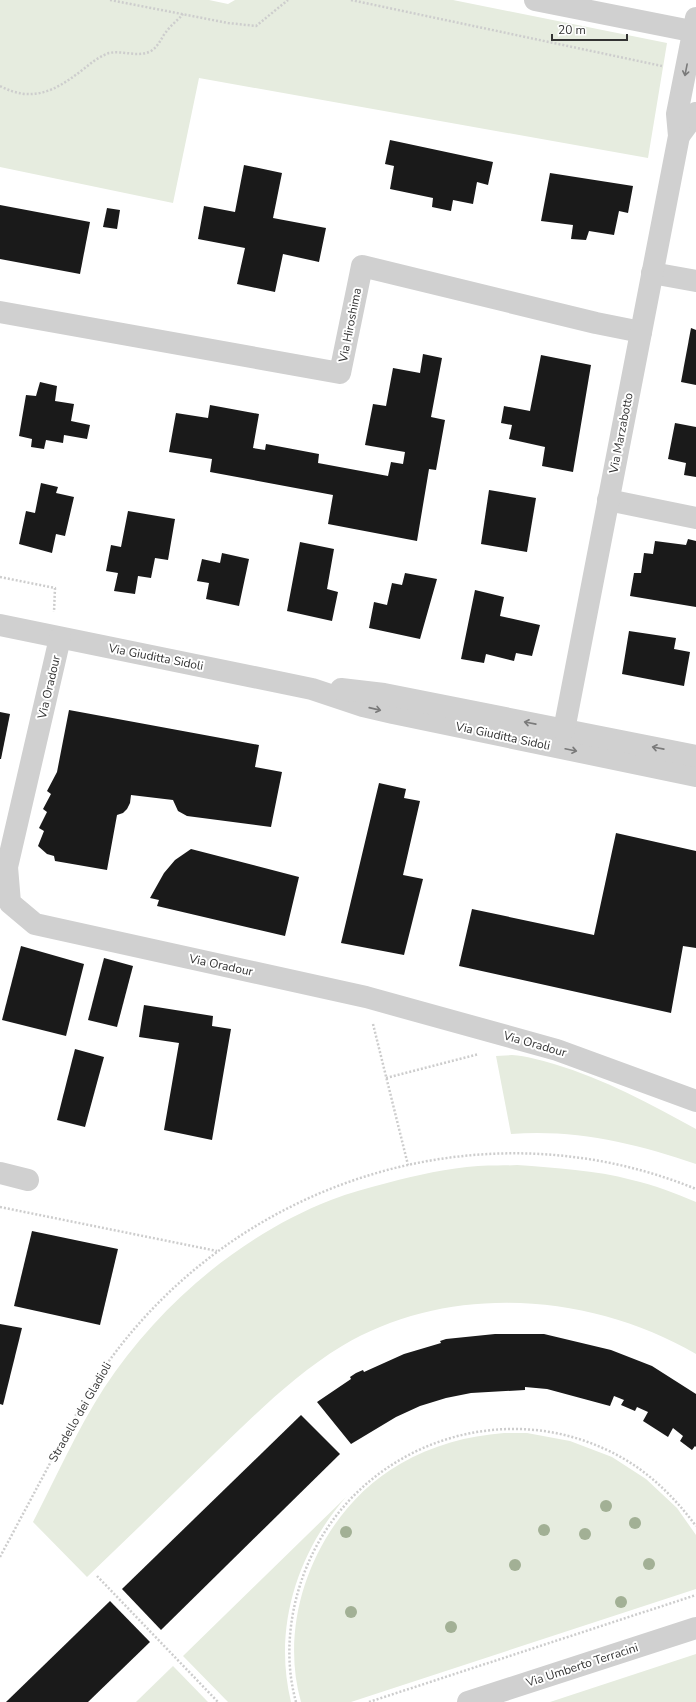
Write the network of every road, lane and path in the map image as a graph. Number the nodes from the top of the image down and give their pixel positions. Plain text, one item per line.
1 (110, 0) edge
2 (288, 0) edge
3 (351, 0) edge
4 (535, 0) edge
5 (183, 14) junction
6 (695, 27) edge
7 (686, 71) junction
8 (0, 86) edge
9 (696, 113) edge
10 (679, 136) junction
11 (652, 273) junction
12 (696, 281) edge
13 (0, 312) edge
14 (641, 332) junction
15 (608, 500) junction
16 (696, 518) edge
17 (0, 625) edge
18 (60, 638) junction
19 (312, 689) junction
20 (564, 730) junction
21 (696, 756) edge
22 (696, 776) edge
23 (366, 997) junction
24 (696, 1101) edge
25 (408, 1165) junction
26 (0, 1173) edge
27 (28, 1180) dead end
28 (696, 1189) edge
29 (0, 1207) edge
30 (217, 1251) junction
31 (696, 1526) edge
32 (0, 1556) edge
33 (97, 1576) dead end
34 (696, 1595) edge
35 (696, 1628) edge
36 (218, 1702) edge
37 (296, 1702) edge
38 (369, 1702) edge
39 (468, 1702) edge

1 - 5 path
2 - 5 path
3 - 7 path
4 - 6 street
5 - 8 path
6 -> 7 street, Via Marzabotto
7 - 10 street, Via Marzabotto
9 - 10 street, Via Marzabotto
10 - 11 street, Via Marzabotto
11 - 12 street
11 - 14 street, Via Marzabotto
13 - 14 street, Via Hiroshima
14 - 15 street, Via Marzabotto
15 - 16 street
15 - 20 street, Via Marzabotto
17 - 18 street, Via Giuditta Sidoli
18 - 19 street, Via Giuditta Sidoli
18 - 23 street, Via Oradour
20 -> 19 street, Via Giuditta Sidoli
19 -> 22 street, Via Giuditta Sidoli
21 -> 20 street, Via Giuditta Sidoli
23 - 24 street, Via Oradour
23 - 25 path
25 - 28 path, Stradello dei Gladioli
25 - 30 path, Stradello dei Gladioli
26 - 27 street
29 - 30 path
30 - 32 path, Stradello dei Gladioli
31 - 37 path
33 - 36 path
34 - 38 path
35 - 39 street, Via Umberto Terracini

